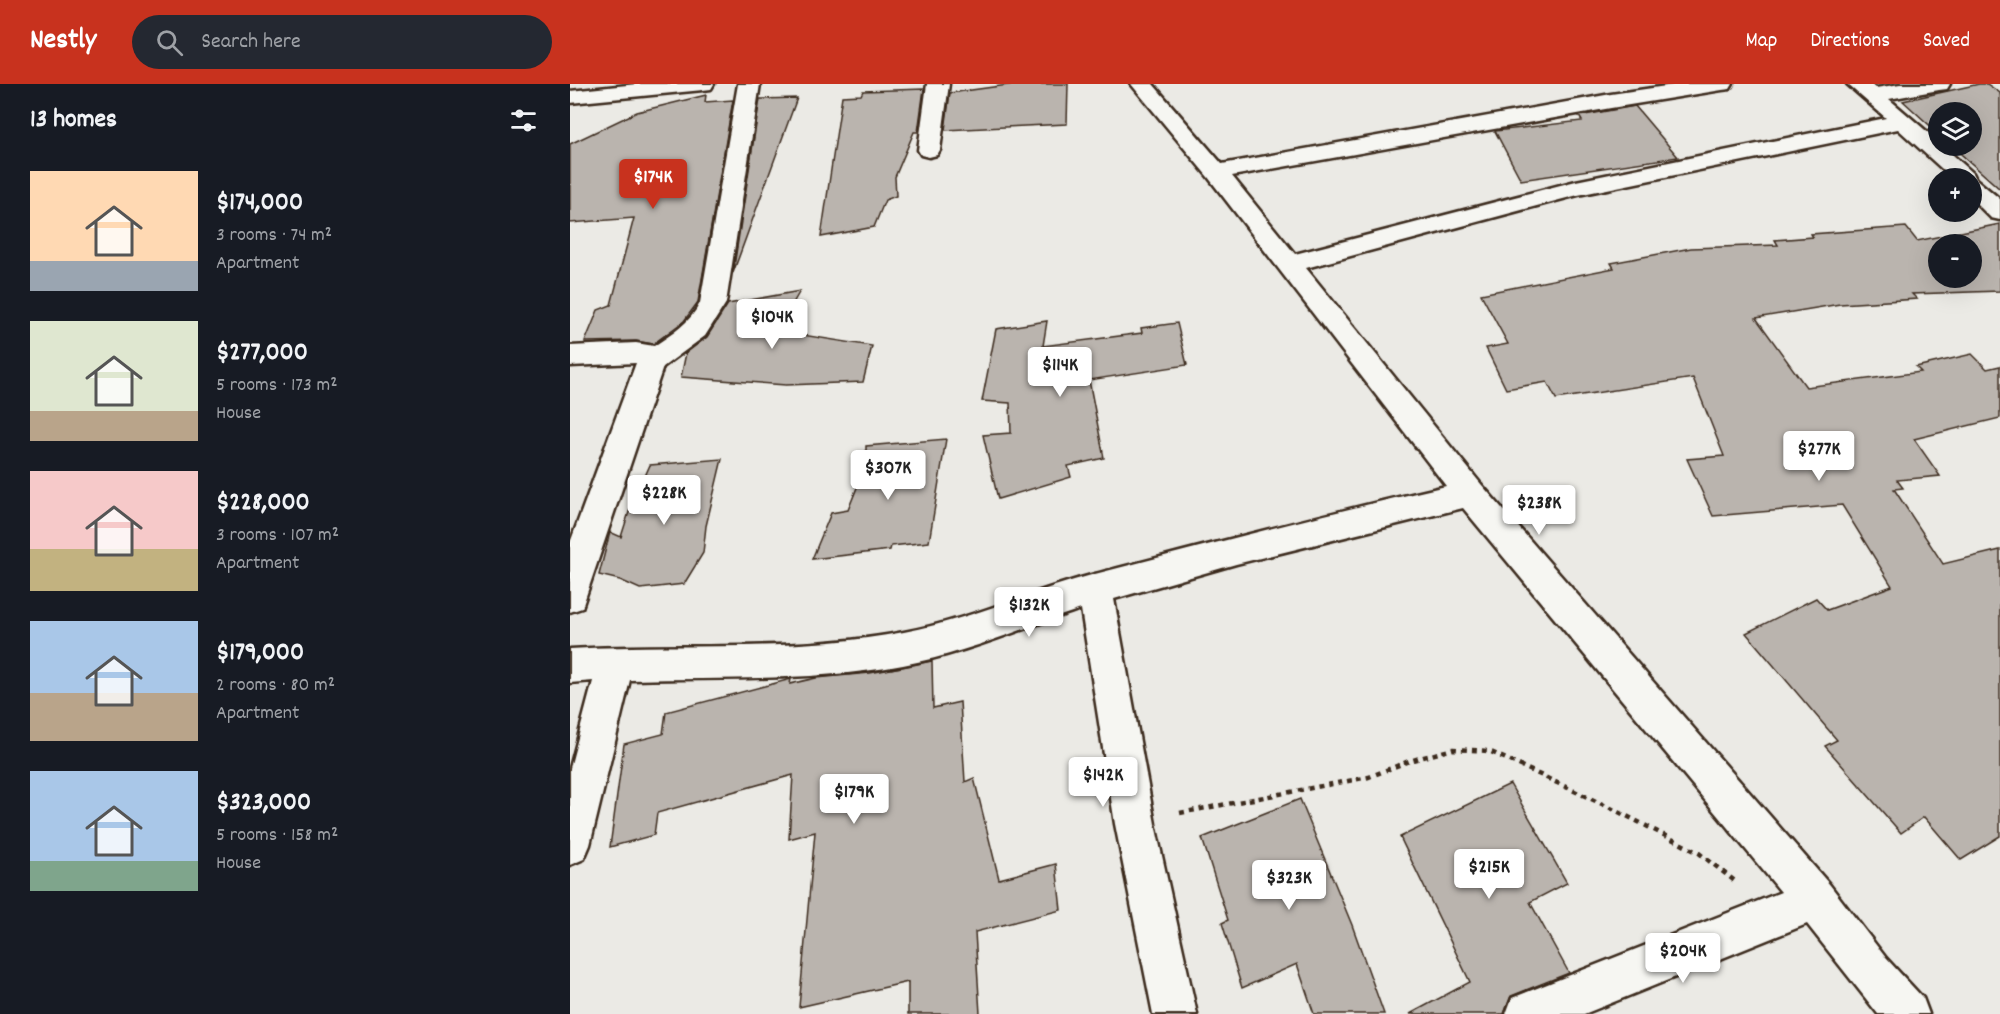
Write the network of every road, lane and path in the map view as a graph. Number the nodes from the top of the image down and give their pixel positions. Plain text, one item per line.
1 (703, 84) edge
2 (749, 84) edge
3 (938, 84) edge
4 (1142, 84) edge
5 (1722, 84) edge
6 (1939, 84) edge
7 (1643, 90) edge
8 (1865, 90) edge
9 (570, 97) edge
10 (1903, 121) junction
11 (929, 150) dead end
12 (1954, 168) edge
13 (1216, 172) junction
14 (1982, 195) edge
15 (2000, 212) edge
16 (1289, 264) junction
17 (570, 356) edge
18 (653, 360) junction
19 (1470, 493) junction
20 (1095, 589) junction
21 (570, 597) edge
22 (616, 662) junction
23 (570, 666) edge
24 (1135, 824) junction
25 (570, 845) edge
26 (1796, 907) junction
27 (1175, 1014) edge
28 (1528, 1014) edge
29 (1907, 1014) edge

1 - 9 street
2 - 18 street
3 - 11 street
4 - 13 street
5 - 7 street
6 - 8 street
7 - 13 street
8 - 10 street
10 - 12 street
10 - 16 street
13 - 16 street
14 - 15 street
16 - 19 street
17 - 18 street
18 - 21 street
19 - 20 street
19 - 26 street
20 - 22 street
20 - 24 street
22 - 23 street
22 - 25 street
24 - 26 path
24 - 27 street
26 - 28 street
26 - 29 street

